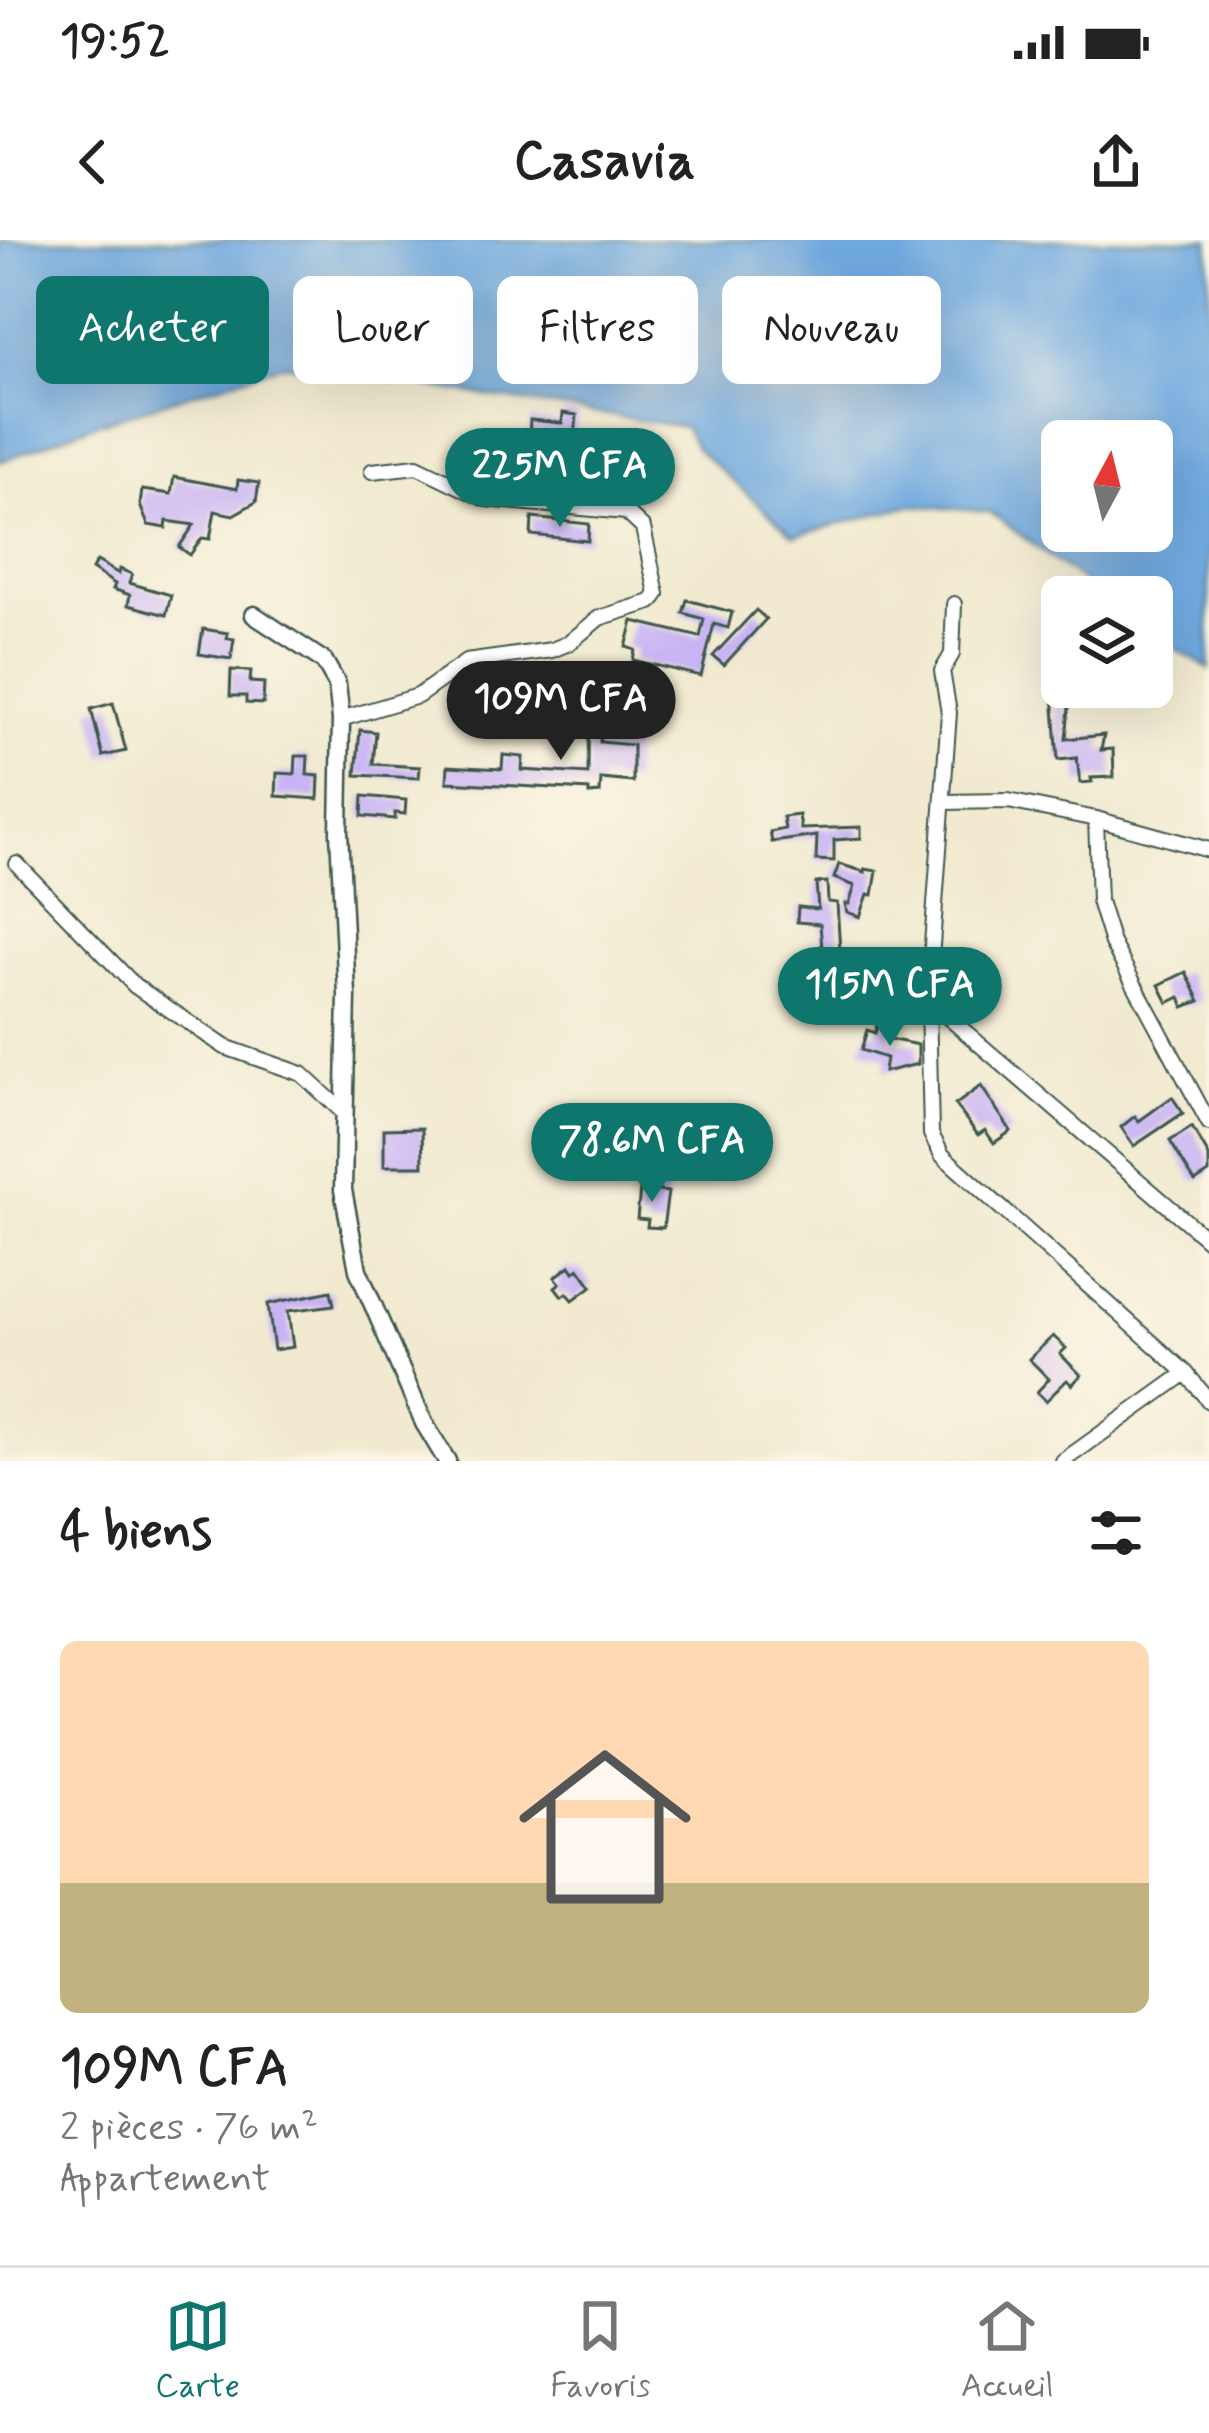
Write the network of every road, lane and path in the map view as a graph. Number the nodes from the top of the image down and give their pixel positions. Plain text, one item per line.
1 (372, 471) dead end
2 (954, 604) dead end
3 (254, 615) dead end
4 (341, 719) junction
5 (944, 802) junction
6 (1096, 819) junction
7 (1209, 850) edge
8 (17, 864) dead end
9 (928, 1000) junction
10 (344, 1113) junction
11 (1209, 1123) edge
12 (1209, 1241) edge
13 (1186, 1373) junction
14 (1209, 1401) edge
15 (447, 1461) edge
16 (1064, 1461) edge

1 - 4 street
2 - 5 street
3 - 4 street
4 - 10 street
5 - 6 street
5 - 9 street
6 - 7 street
6 - 11 street
8 - 10 street
9 - 12 street
9 - 13 street
10 - 15 street
13 - 14 street
13 - 16 street

